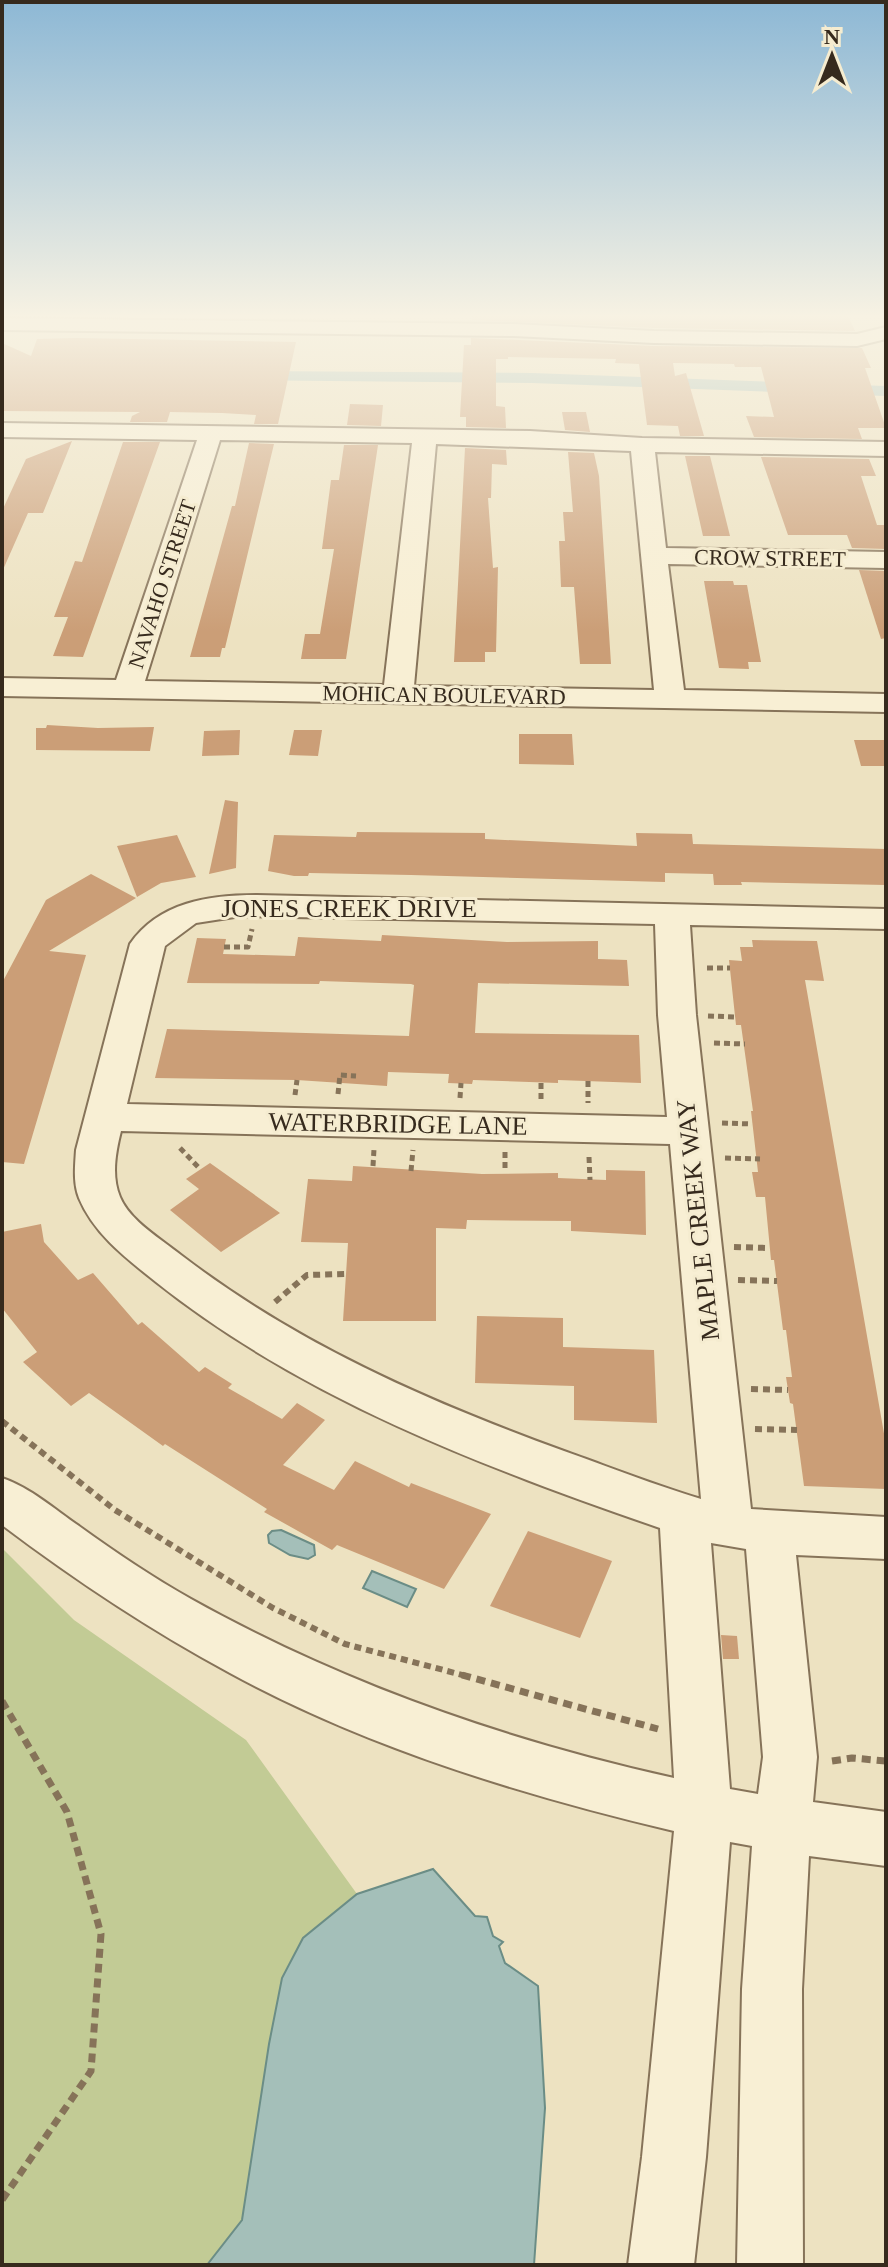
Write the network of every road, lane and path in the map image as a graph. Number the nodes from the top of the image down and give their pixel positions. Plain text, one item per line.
1 (2, 430) edge
2 (211, 433) junction
3 (425, 436) junction
4 (642, 445) junction
5 (886, 449) edge
6 (654, 556) junction
7 (886, 560) edge
8 (2, 687) edge
9 (128, 689) junction
10 (398, 694) junction
11 (670, 699) junction
12 (886, 703) edge
13 (672, 913) junction
14 (886, 919) edge
15 (106, 1117) junction
16 (689, 1131) junction
17 (346, 1274) dead end
18 (247, 1326) junction
19 (2, 1421) edge
20 (2, 1498) edge
21 (727, 1524) junction
22 (886, 1538) edge
23 (2, 1701) edge
24 (659, 1730) dead end
25 (886, 1761) edge
26 (824, 1763) dead end
27 (704, 1811) junction
28 (782, 1826) junction
29 (886, 1839) edge
30 (2, 2200) edge
31 (661, 2265) edge
32 (770, 2265) edge

1 - 2 street
2 - 3 street
2 - 9 street, NAVAHO STREET
3 - 4 street
3 - 10 street
4 - 5 street
4 - 6 street
6 - 7 street, CROW STREET
6 - 11 street
8 - 9 street, MOHICAN BOULEVARD
9 - 10 street, MOHICAN BOULEVARD
10 - 11 street, MOHICAN BOULEVARD
11 - 12 street, MOHICAN BOULEVARD
13 - 14 street, JONES CREEK DRIVE
13 - 15 street, JONES CREEK DRIVE
13 - 16 street, MAPLE CREEK WAY
15 - 16 street, WATERBRIDGE LANE
15 - 18 street, JONES CREEK DRIVE
16 - 21 street, MAPLE CREEK WAY
17 - 18 path
18 - 21 street, JONES CREEK DRIVE
19 - 24 path
20 - 27 street
21 - 22 street, JONES CREEK DRIVE
21 - 27 street, MAPLE CREEK WAY
21 - 28 street, MAPLE CREEK WAY
23 - 30 path
25 - 26 path
27 - 28 street
27 - 31 street, MAPLE CREEK WAY
28 - 29 street
28 - 32 street, MAPLE CREEK WAY

